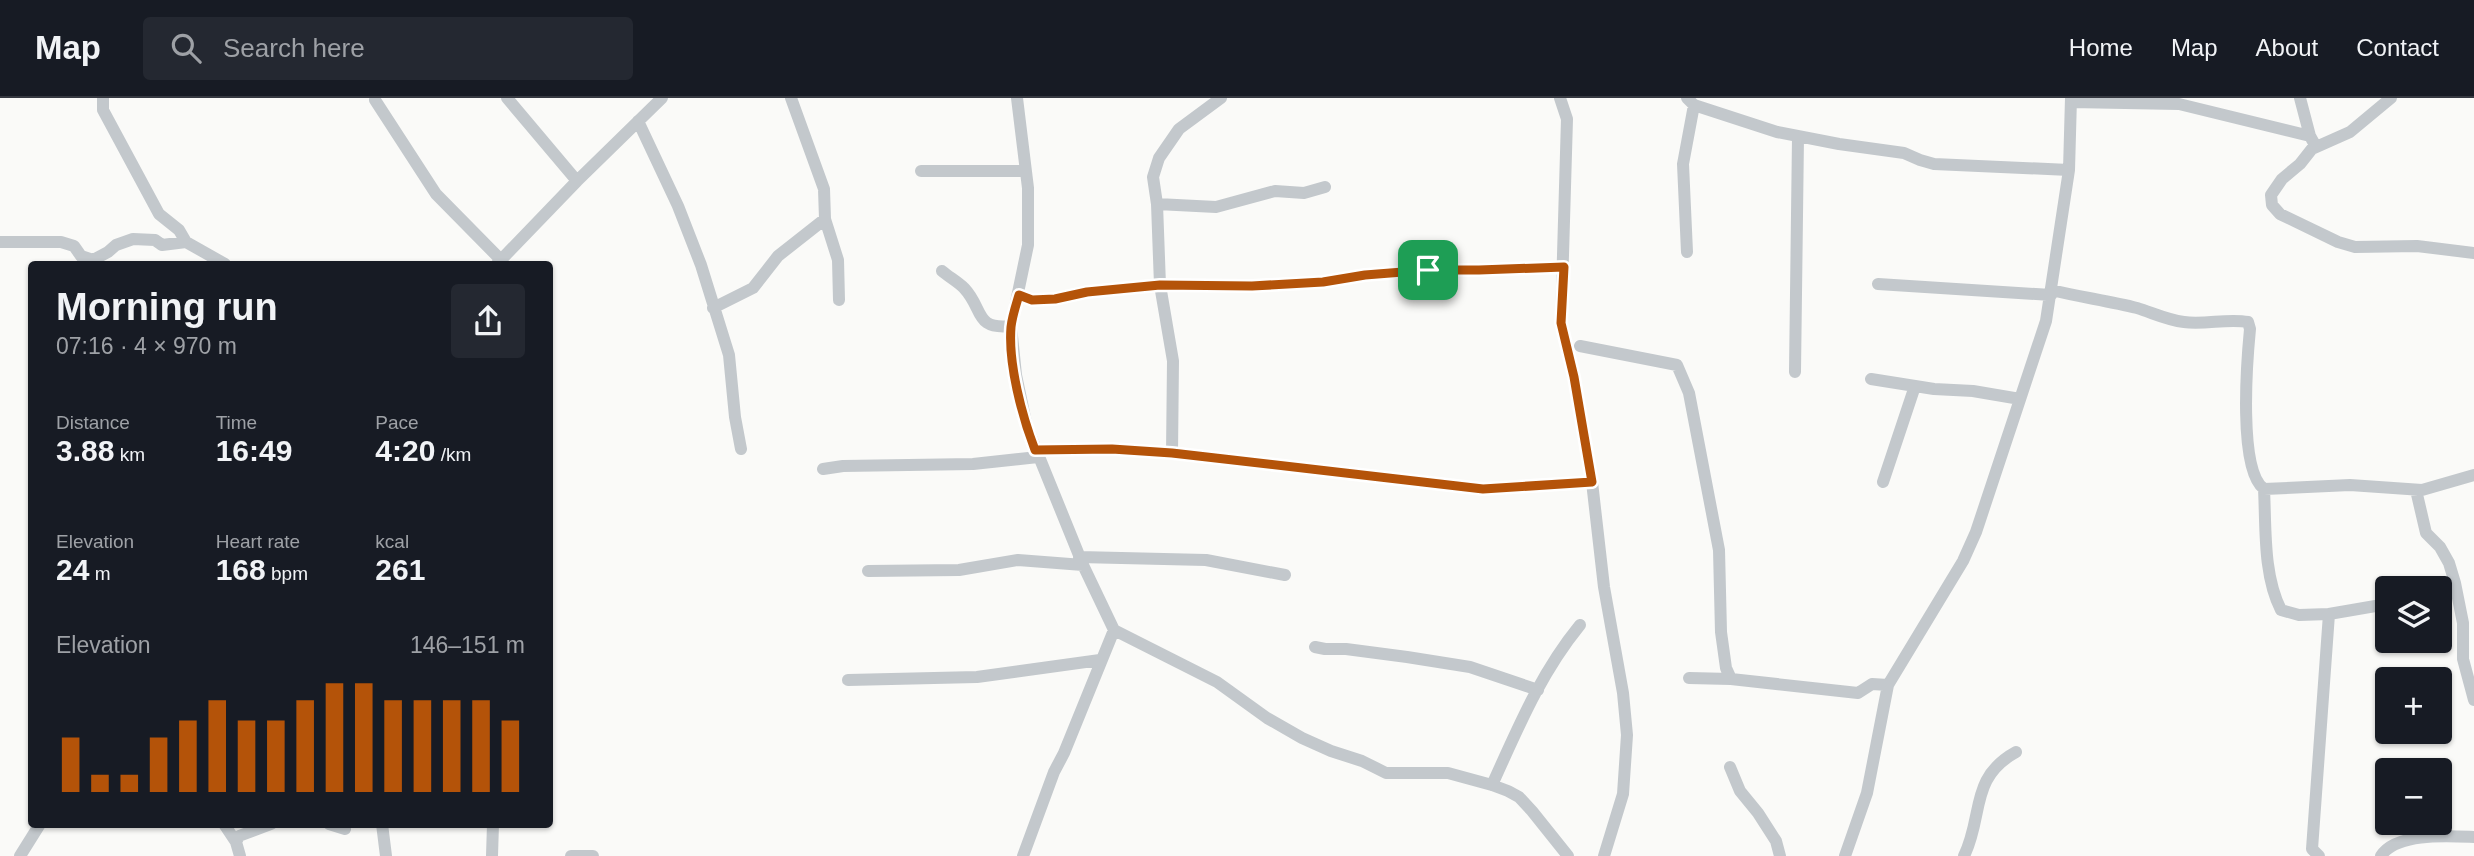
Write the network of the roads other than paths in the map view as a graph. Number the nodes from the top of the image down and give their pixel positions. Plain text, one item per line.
1 (103, 98) edge
2 (507, 98) edge
3 (641, 98) edge
4 (662, 98) edge
5 (791, 98) edge
6 (1017, 98) edge
7 (1221, 98) edge
8 (2300, 98) edge
9 (2391, 98) edge
10 (1565, 99) edge
11 (375, 100) dead end
12 (2071, 100) edge
13 (1691, 102) edge
14 (651, 109) junction
15 (638, 121) junction
16 (1798, 137) junction
17 (2312, 142) junction
18 (2069, 170) junction
19 (921, 171) dead end
20 (1026, 171) junction
21 (577, 181) junction
22 (1325, 187) dead end
23 (1157, 204) junction
24 (825, 219) junction
25 (0, 242) edge
26 (186, 242) junction
27 (1687, 251) dead end
28 (2474, 253) edge
29 (82, 260) edge
30 (220, 261) edge
31 (498, 261) edge
32 (500, 261) edge
33 (1564, 267) junction
34 (942, 271) dead end
35 (1878, 284) dead end
36 (1160, 285) junction
37 (2051, 293) junction
38 (1019, 295) junction
39 (839, 300) dead end
40 (713, 308) junction
41 (1011, 327) junction
42 (1580, 345) dead end
43 (1795, 372) dead end
44 (1871, 379) dead end
45 (1915, 386) junction
46 (2020, 399) junction
47 (741, 449) dead end
48 (1037, 453) junction
49 (1172, 453) junction
50 (823, 469) dead end
51 (2474, 475) edge
52 (1592, 482) junction
53 (1883, 482) dead end
54 (2264, 489) junction
55 (2416, 491) junction
56 (1081, 561) junction
57 (868, 571) dead end
58 (1285, 575) dead end
59 (2375, 606) edge
60 (2329, 614) junction
61 (1580, 625) dead end
62 (1114, 630) junction
63 (1315, 647) dead end
64 (1100, 660) junction
65 (1689, 678) dead end
66 (1731, 679) junction
67 (848, 680) dead end
68 (1888, 685) junction
69 (1538, 690) junction
70 (2474, 700) edge
71 (2015, 752) dead end
72 (1730, 767) dead end
73 (1492, 785) junction
74 (38, 828) edge
75 (227, 828) edge
76 (260, 828) edge
77 (340, 828) edge
78 (382, 828) edge
79 (493, 828) edge
80 (345, 830) dead end
81 (2474, 837) edge
82 (236, 842) junction
83 (20, 856) edge
84 (240, 856) edge
85 (386, 856) edge
86 (492, 856) edge
87 (571, 856) edge
88 (593, 856) edge
89 (1023, 856) edge
90 (1568, 856) edge
91 (1604, 856) edge
92 (1780, 856) edge
93 (1845, 856) edge
94 (1964, 856) edge
95 (2319, 856) edge
96 (2381, 856) edge

1 - 26 street
2 - 21 street
3 - 14 street
4 - 14 street
5 - 24 street
6 - 20 street
7 - 23 street
8 - 17 street
9 - 17 street
10 - 33 street
11 - 31 street
12 - 17 street
12 - 18 street
13 - 16 street
13 - 27 street
14 - 15 street
15 - 21 street
15 - 40 street
16 - 18 street
16 - 43 street
17 - 28 street
18 - 37 street
19 - 20 street
20 - 38 street
21 - 32 street
22 - 23 street
23 - 36 street
24 - 39 street
24 - 40 street
25 - 29 street
26 - 29 street
26 - 30 street
33 - 36 street
33 - 52 street
34 - 41 street
35 - 37 street
36 - 38 street
36 - 49 street
37 - 46 street
37 - 54 street
38 - 41 street
40 - 47 street
41 - 48 street
42 - 66 street
44 - 45 street
45 - 46 street
45 - 53 street
46 - 68 street
48 - 49 street
48 - 50 street
48 - 56 street
49 - 52 street
51 - 55 street
52 - 91 street
54 - 55 street
54 - 60 street
55 - 70 street
56 - 57 street
56 - 58 street
56 - 62 street
59 - 60 street
60 - 95 street
61 - 69 street
62 - 64 street
62 - 73 street
63 - 69 street
64 - 67 street
64 - 89 street
65 - 66 street
66 - 68 street
68 - 93 street
69 - 73 street
71 - 94 street
72 - 92 street
73 - 90 street
74 - 83 street
75 - 82 street
76 - 82 street
77 - 80 street
78 - 85 street
79 - 86 street
81 - 96 street
82 - 84 street
87 - 88 street

